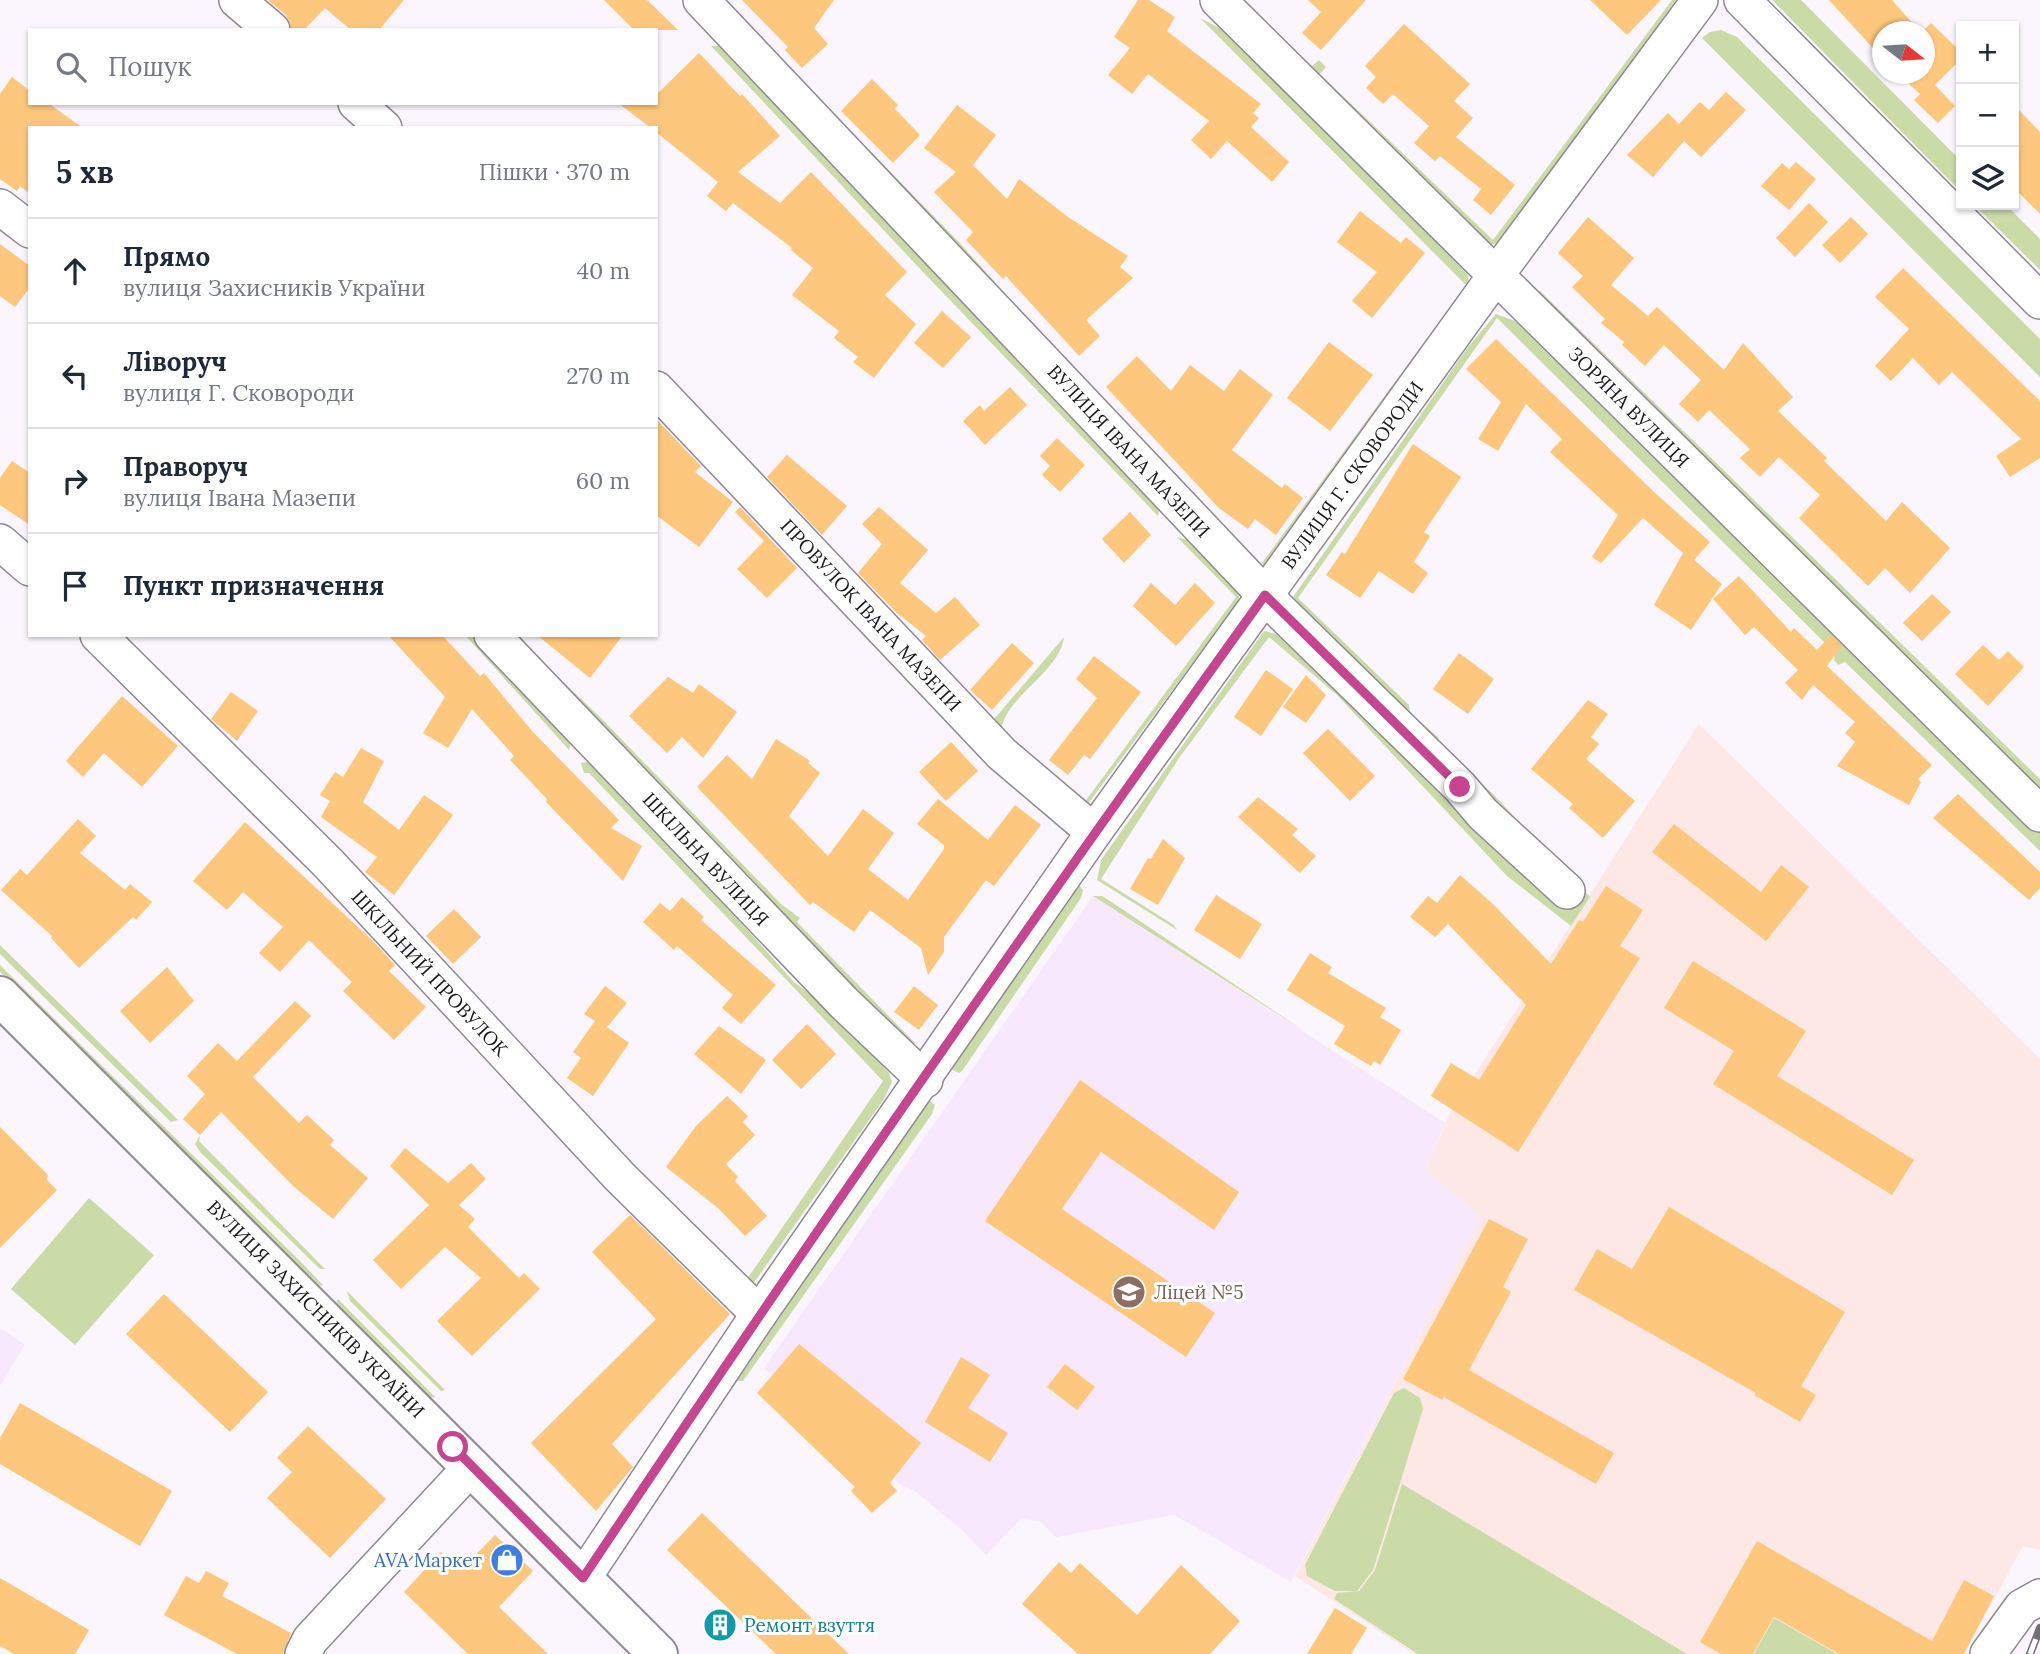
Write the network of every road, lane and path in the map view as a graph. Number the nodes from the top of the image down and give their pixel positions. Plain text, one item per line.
1 (237, 0) edge
2 (701, 0) edge
3 (1218, 0) edge
4 (1700, 0) edge
5 (1742, 0) edge
6 (270, 28) edge
7 (358, 105) edge
8 (382, 126) edge
9 (0, 207) edge
10 (28, 228) edge
11 (1496, 275) junction
12 (2040, 301) edge
13 (658, 391) edge
14 (0, 542) edge
15 (28, 566) edge
16 (1265, 595) junction
17 (99, 637) edge
18 (494, 637) edge
19 (2040, 814) edge
20 (1094, 832) junction
21 (1567, 891) dead end
22 (0, 996) edge
23 (925, 1080) junction
24 (759, 1314) junction
25 (472, 1466) junction
26 (583, 1578) junction
27 (2040, 1597) edge
28 (303, 1654) edge
29 (658, 1654) edge
30 (1988, 1654) edge

1 - 6 street
2 - 16 street, ВУЛИЦЯ ІВАНА МАЗЕПИ
3 - 11 street, ЗОРЯНА ВУЛИЦЯ
4 - 11 street, ВУЛИЦЯ Г. СКОВОРОДИ
5 - 12 street
7 - 8 street
9 - 10 street
11 - 16 street, ВУЛИЦЯ Г. СКОВОРОДИ
11 - 19 street, ЗОРЯНА ВУЛИЦЯ
13 - 20 street, ПРОВУЛОК ІВАНА МАЗЕПИ
14 - 15 street
16 - 20 street, ВУЛИЦЯ Г. СКОВОРОДИ
16 - 21 street, ВУЛИЦЯ ІВАНА МАЗЕПИ
17 - 24 street, ШКІЛЬНИЙ ПРОВУЛОК
18 - 23 street, ШКІЛЬНА ВУЛИЦЯ
20 - 23 street, ВУЛИЦЯ Г. СКОВОРОДИ
22 - 25 street, ВУЛИЦЯ ЗАХИСНИКІВ УКРАЇНИ
23 - 24 street, ВУЛИЦЯ Г. СКОВОРОДИ
24 - 26 street, ВУЛИЦЯ Г. СКОВОРОДИ
25 - 26 street, ВУЛИЦЯ ЗАХИСНИКІВ УКРАЇНИ
25 - 28 street
26 - 29 street, ВУЛИЦЯ ЗАХИСНИКІВ УКРАЇНИ
27 - 30 street

